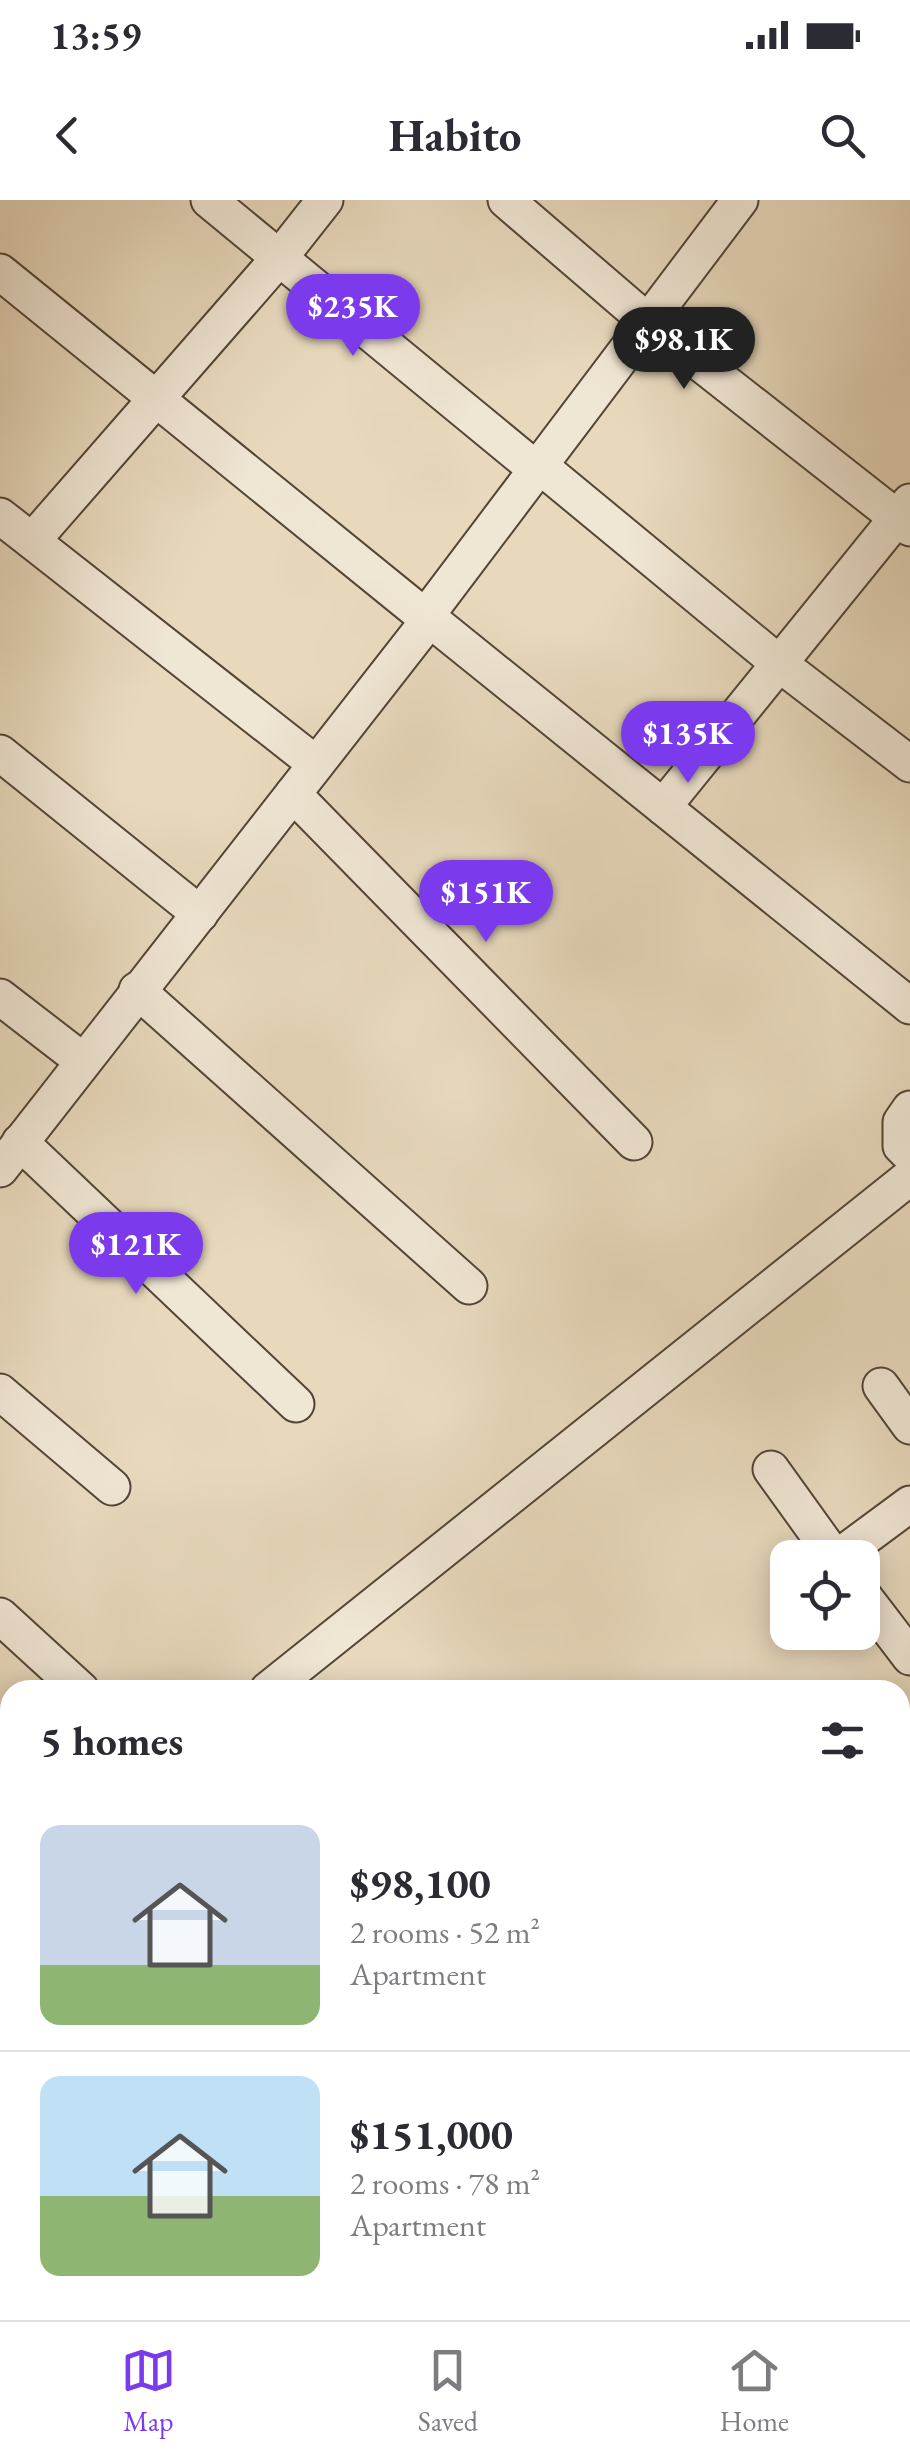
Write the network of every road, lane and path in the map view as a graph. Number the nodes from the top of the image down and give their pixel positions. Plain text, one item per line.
1 (209, 200) edge
2 (325, 200) edge
3 (506, 200) edge
4 (740, 200) edge
5 (280, 257) junction
6 (0, 272) edge
7 (648, 322) junction
8 (154, 399) junction
9 (538, 468) junction
10 (0, 516) edge
11 (906, 516) edge
12 (32, 541) junction
13 (427, 618) junction
14 (781, 665) junction
15 (0, 753) edge
16 (316, 764) junction
17 (910, 764) edge
18 (293, 794) junction
19 (664, 807) junction
20 (200, 914) junction
21 (136, 990) junction
22 (0, 997) edge
23 (910, 1006) edge
24 (84, 1061) junction
25 (910, 1109) edge
26 (634, 1142) dead end
27 (10, 1155) edge
28 (910, 1156) edge
29 (910, 1177) edge
30 (469, 1286) dead end
31 (881, 1386) dead end
32 (0, 1392) edge
33 (296, 1404) dead end
34 (910, 1426) edge
35 (771, 1469) dead end
36 (112, 1487) dead end
37 (910, 1504) edge
38 (823, 1540) edge
39 (861, 1540) edge
40 (0, 1616) edge
41 (880, 1618) edge
42 (910, 1657) edge
43 (70, 1680) edge
44 (281, 1680) edge

1 - 5 street
2 - 5 street
3 - 7 street
4 - 7 street
5 - 8 street
5 - 9 street
6 - 8 street
7 - 9 street
7 - 11 street
8 - 12 street
8 - 13 street
9 - 13 street
9 - 14 street
10 - 12 street
11 - 14 street
12 - 16 street
13 - 16 street
13 - 19 street
14 - 17 street
14 - 19 street
15 - 20 street
16 - 18 street
18 - 20 street
18 - 26 street
19 - 23 street
20 - 21 street
21 - 24 street
21 - 30 street
22 - 24 street
24 - 27 street
25 - 28 street
27 - 33 street
29 - 44 street
31 - 34 street
32 - 36 street
35 - 38 street
37 - 39 street
40 - 43 street
41 - 42 street

